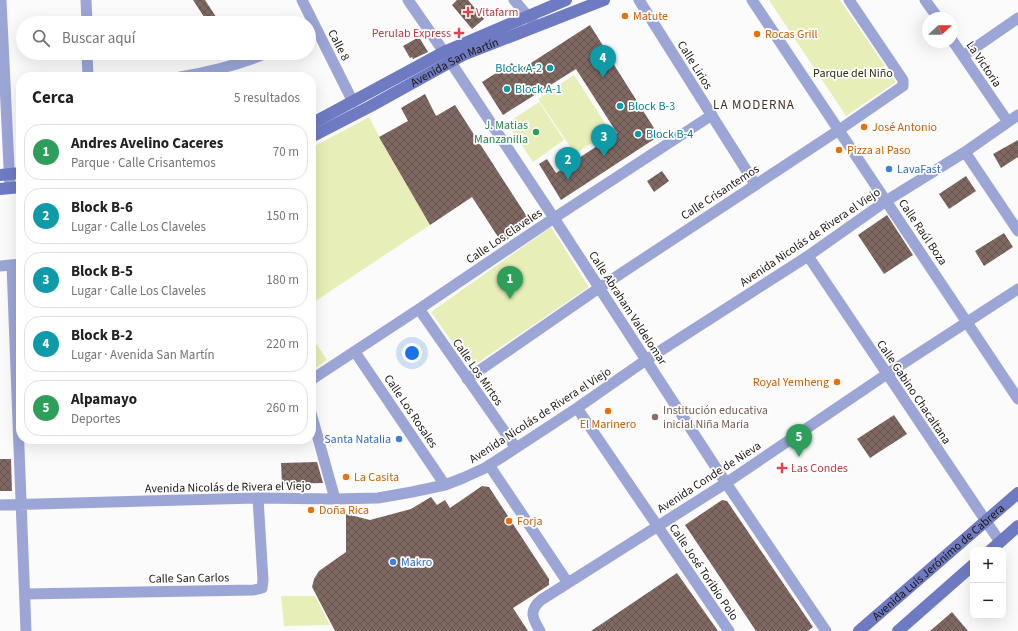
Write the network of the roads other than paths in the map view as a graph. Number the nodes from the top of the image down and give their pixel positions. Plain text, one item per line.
1 (1, 0) edge
2 (86, 0) edge
3 (302, 0) edge
4 (408, 0) edge
5 (514, 0) edge
6 (566, 0) edge
7 (604, 0) edge
8 (639, 0) edge
9 (752, 0) edge
10 (849, 0) edge
11 (925, 0) edge
12 (934, 12) edge
13 (87, 16) edge
14 (308, 16) edge
15 (528, 16) junction
16 (1018, 18) edge
17 (537, 27) junction
18 (316, 37) edge
19 (958, 48) edge
20 (963, 56) junction
21 (447, 57) junction
22 (87, 60) edge
23 (248, 60) edge
24 (88, 72) edge
25 (208, 72) edge
26 (353, 102) junction
27 (712, 116) junction
28 (1018, 116) edge
29 (316, 121) edge
30 (1008, 122) junction
31 (839, 130) junction
32 (316, 134) edge
33 (965, 152) junction
34 (10, 174) edge
35 (756, 184) junction
36 (10, 188) edge
37 (886, 201) junction
38 (554, 218) junction
39 (1018, 230) edge
40 (808, 256) junction
41 (16, 265) edge
42 (0, 266) edge
43 (599, 288) junction
44 (1018, 289) edge
45 (419, 309) junction
46 (967, 322) junction
47 (355, 352) junction
48 (646, 360) junction
49 (887, 374) junction
50 (316, 377) edge
51 (467, 379) junction
52 (1018, 399) edge
53 (577, 408) junction
54 (316, 432) edge
55 (20, 444) edge
56 (516, 448) junction
57 (489, 465) junction
58 (726, 483) junction
59 (445, 485) junction
60 (1018, 493) edge
61 (258, 498) junction
62 (334, 499) junction
63 (21, 504) junction
64 (0, 505) edge
65 (986, 521) junction
66 (1018, 526) edge
67 (657, 527) junction
68 (995, 546) edge
69 (970, 569) edge
70 (568, 583) junction
71 (25, 594) junction
72 (26, 631) edge
73 (540, 631) edge
74 (729, 631) edge
75 (826, 631) edge
76 (859, 631) edge
77 (898, 631) edge

1 - 34 street
2 - 13 street
3 - 14 street, Calle 8
4 - 21 street, Calle Abraham Valdelomar
5 - 15 street
6 - 15 main road, Avenida San Martín
7 - 17 main road, Avenida San Martín
8 - 27 street, Calle Lirios
9 - 31 street, Calle Raúl Boza
10 - 31 street, Calle Crisantemos
11 - 12 street
15 - 17 street
15 - 21 main road, Avenida San Martín
16 - 20 street
17 - 21 main road, Avenida San Martín
18 - 26 street, Calle 8
19 - 20 street, La Victoria
20 - 30 street, La Victoria
21 - 26 main road, Avenida San Martín
21 - 32 main road, Avenida San Martín
21 - 38 street, Calle Abraham Valdelomar
22 - 24 street
23 - 25 street
26 - 29 main road, Avenida San Martín
27 - 35 street, Calle Lirios
27 - 38 street, Calle Los Claveles
28 - 30 street, Avenida Nicolás de Rivera el Viejo
30 - 33 street, Avenida Nicolás de Rivera el Viejo
31 - 35 street, Calle Crisantemos
31 - 37 street, Calle Raúl Boza
33 - 37 street, Avenida Nicolás de Rivera el Viejo
33 - 39 street
34 - 36 street
35 - 43 street, Calle Crisantemos
37 - 40 street, Avenida Nicolás de Rivera el Viejo
37 - 46 street, Calle Raúl Boza
38 - 43 street, Calle Abraham Valdelomar
38 - 45 street, Calle Los Claveles
40 - 48 street, Avenida Nicolás de Rivera el Viejo
40 - 49 street, Calle Gabino Chacaltana
41 - 42 street
43 - 48 street, Calle Abraham Valdelomar
43 - 51 street, Calle Crisantemos
44 - 46 street, Avenida Conde de Nieva
45 - 47 street, Calle Los Claveles
45 - 51 street, Calle Los Mirtos
46 - 49 street, Avenida Conde de Nieva
46 - 52 street, Calle Raúl Boza
47 - 50 street, Calle Los Claveles
47 - 59 street, Calle Los Rosales
48 - 53 street, Avenida Nicolás de Rivera el Viejo
48 - 58 street, Calle Abraham Valdelomar
49 - 58 street, Avenida Conde de Nieva
49 - 65 street, Calle Gabino Chacaltana
51 - 56 street, Calle Los Mirtos
53 - 56 street, Avenida Nicolás de Rivera el Viejo
53 - 67 street, Calle José Toribio Polo
54 - 62 street
55 - 63 street
56 - 57 street, Avenida Nicolás de Rivera el Viejo
57 - 59 street, Avenida Nicolás de Rivera el Viejo
57 - 70 street
58 - 67 street, Avenida Conde de Nieva
58 - 75 street, Calle Abraham Valdelomar
59 - 62 street, Avenida Nicolás de Rivera el Viejo
60 - 65 main road, Avenida Luis Jerónimo de Cabrera
61 - 62 street, Avenida Nicolás de Rivera el Viejo
61 - 63 street, Avenida Nicolás de Rivera el Viejo
61 - 71 street, Calle San Carlos
63 - 64 street, Avenida Nicolás de Rivera el Viejo
63 - 71 street
65 - 68 street, Calle Gabino Chacaltana
65 - 76 main road, Avenida Luis Jerónimo de Cabrera
66 - 68 main road, Avenida Luis Jerónimo de Cabrera
67 - 70 street, Avenida Conde de Nieva
67 - 74 street, Calle José Toribio Polo
69 - 77 main road, Avenida Luis Jerónimo de Cabrera
70 - 73 street, Avenida Conde de Nieva
71 - 72 street

